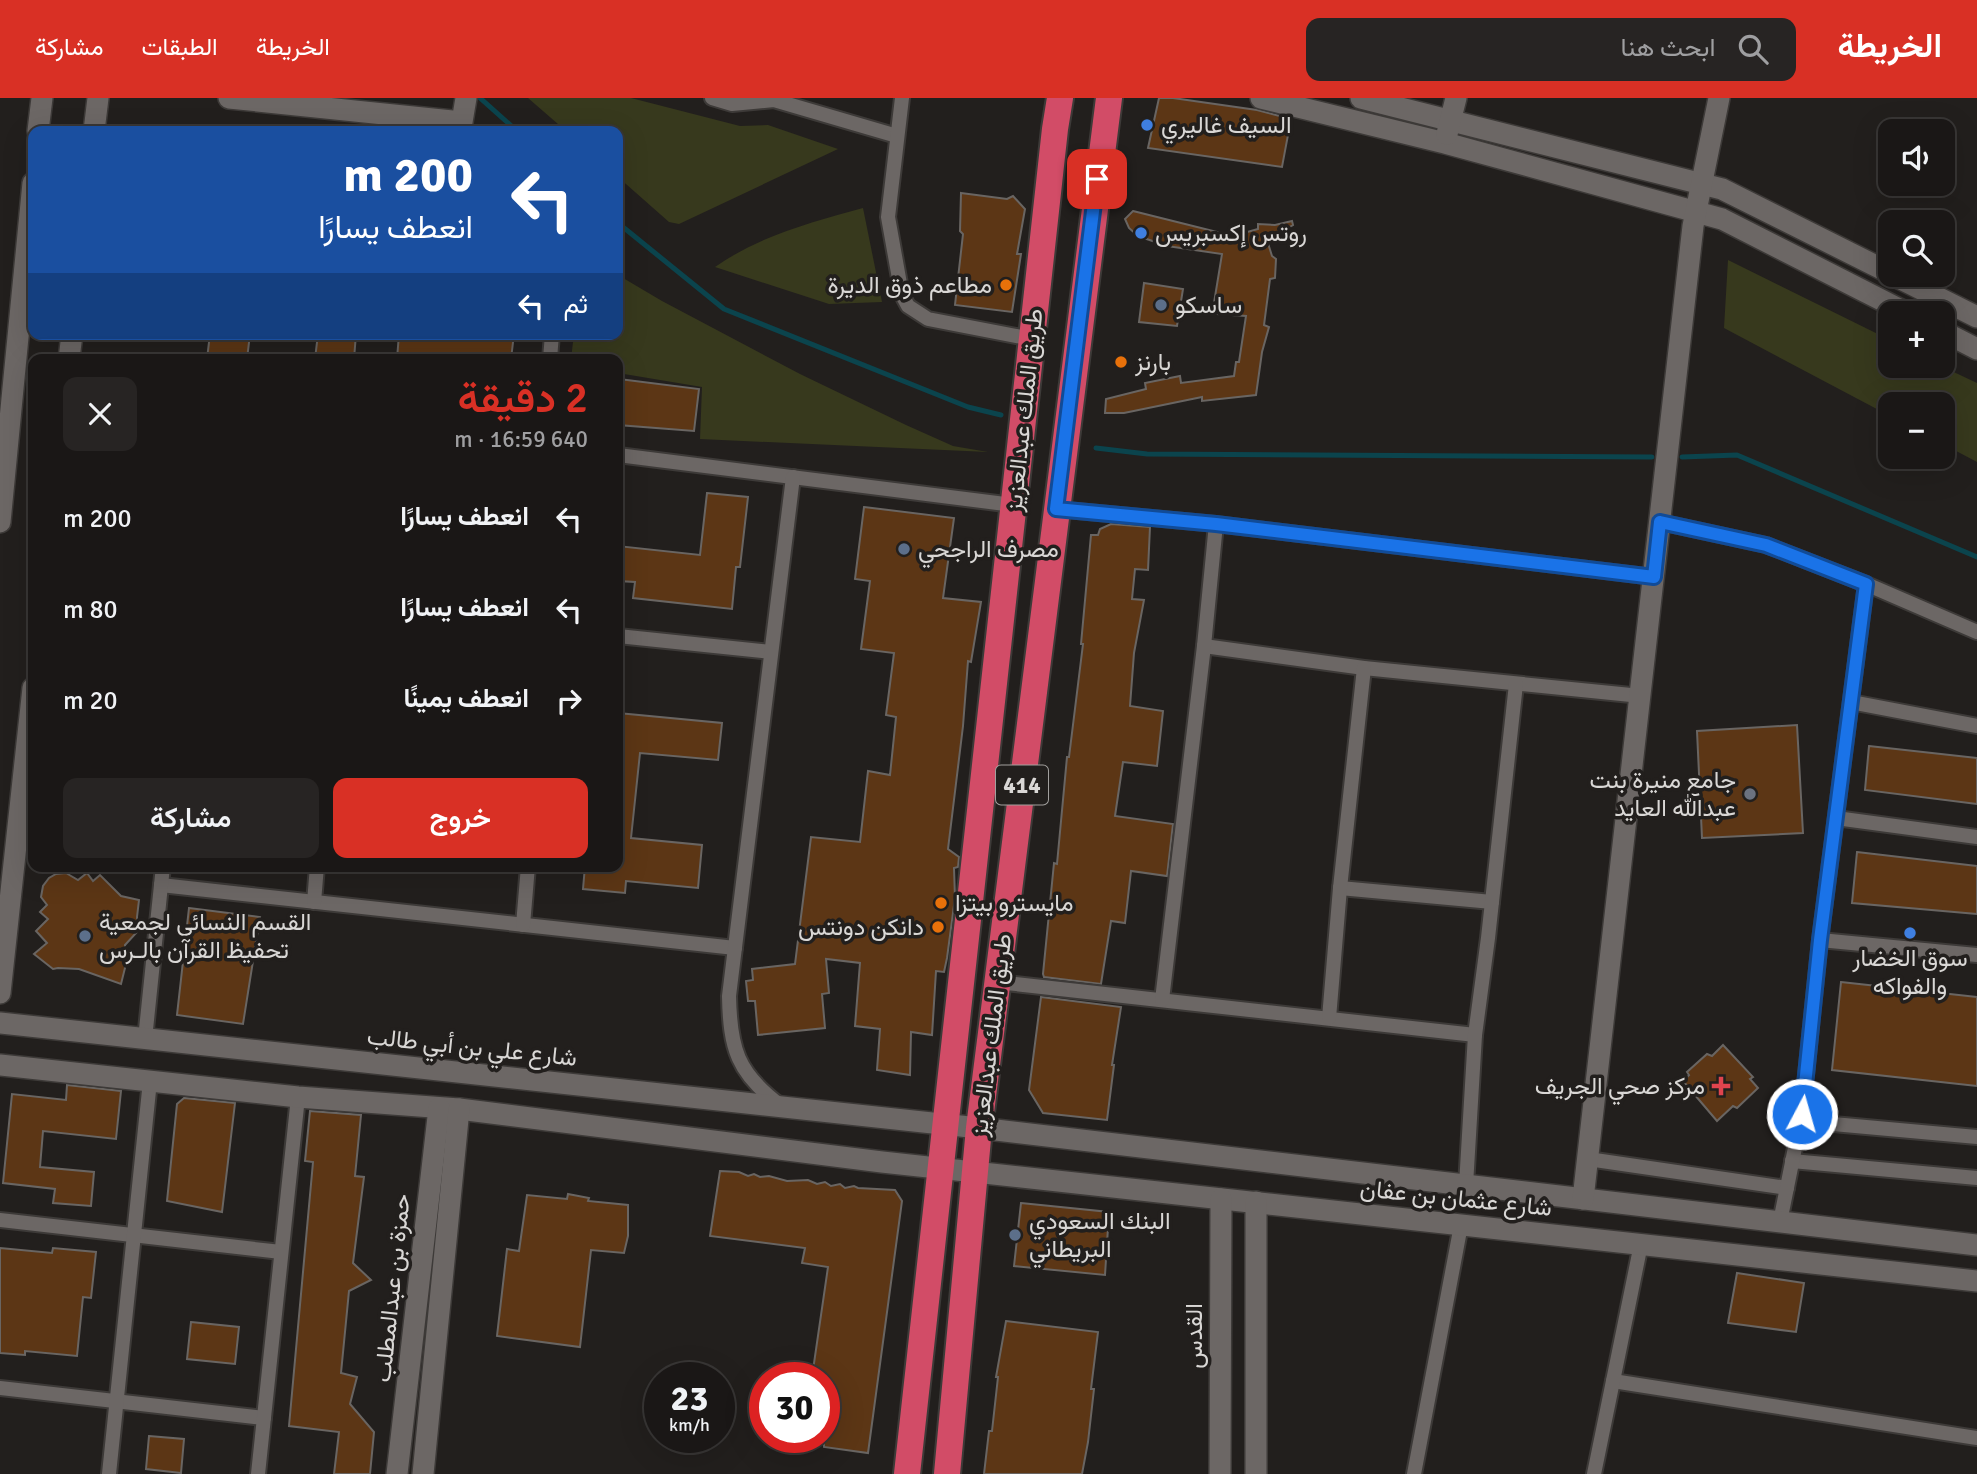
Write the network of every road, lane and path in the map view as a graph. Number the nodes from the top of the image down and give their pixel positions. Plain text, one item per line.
1 (42, 98) edge
2 (97, 98) edge
3 (229, 98) edge
4 (466, 98) edge
5 (712, 98) edge
6 (902, 98) edge
7 (1060, 98) edge
8 (1109, 98) edge
9 (1261, 98) edge
10 (1361, 98) edge
11 (1456, 98) edge
12 (1718, 98) edge
13 (732, 101) edge
14 (1427, 106) edge
15 (418, 108) edge
16 (1450, 120) junction
17 (39, 126) edge
18 (94, 126) edge
19 (462, 126) edge
20 (464, 126) edge
21 (897, 136) junction
22 (1420, 137) junction
23 (1445, 143) junction
24 (1701, 183) junction
25 (1695, 211) junction
26 (28, 232) edge
27 (1878, 267) edge
28 (1918, 287) edge
29 (1883, 301) edge
30 (1977, 317) edge
31 (1955, 338) edge
32 (1032, 339) junction
33 (1977, 349) edge
34 (623, 456) edge
35 (793, 477) junction
36 (2, 484) edge
37 (1013, 505) junction
38 (1056, 509) junction
39 (0, 522) edge
40 (1660, 522) junction
41 (1216, 524) junction
42 (1654, 577) junction
43 (1866, 584) junction
44 (1977, 632) edge
45 (623, 637) edge
46 (1204, 646) junction
47 (771, 652) junction
48 (1364, 668) junction
49 (1516, 684) junction
50 (1641, 696) junction
51 (1851, 702) junction
52 (28, 722) edge
53 (1977, 726) edge
54 (1836, 818) junction
55 (1977, 837) edge
56 (7, 866) edge
57 (162, 872) edge
58 (316, 872) edge
59 (527, 872) edge
60 (161, 885) junction
61 (1340, 888) junction
62 (314, 902) junction
63 (1492, 902) junction
64 (523, 925) junction
65 (1820, 940) junction
66 (735, 948) junction
67 (1977, 955) edge
68 (997, 982) junction
69 (0, 993) edge
70 (1162, 1000) junction
71 (1329, 1018) junction
72 (0, 1023) edge
73 (1475, 1035) junction
74 (145, 1039) junction
75 (0, 1065) edge
76 (149, 1081) junction
77 (298, 1097) junction
78 (783, 1107) junction
79 (449, 1109) junction
80 (1800, 1121) junction
81 (942, 1123) junction
82 (979, 1128) junction
83 (1977, 1137) edge
84 (1588, 1160) junction
85 (1792, 1161) junction
86 (935, 1167) junction
87 (975, 1172) junction
88 (1977, 1178) edge
89 (1466, 1185) junction
90 (1787, 1188) junction
91 (1221, 1199) junction
92 (1583, 1199) junction
93 (1256, 1202) junction
94 (0, 1220) edge
95 (1780, 1222) junction
96 (1461, 1225) junction
97 (134, 1234) junction
98 (1641, 1244) junction
99 (1977, 1245) edge
100 (281, 1252) junction
101 (1977, 1281) edge
102 (1613, 1381) junction
103 (0, 1388) edge
104 (117, 1402) junction
105 (264, 1418) junction
106 (1977, 1438) edge
107 (109, 1474) edge
108 (258, 1474) edge
109 (397, 1474) edge
110 (423, 1474) edge
111 (907, 1474) edge
112 (947, 1474) edge
113 (1220, 1474) edge
114 (1256, 1474) edge
115 (1414, 1474) edge
116 (1594, 1474) edge

1 - 17 street
2 - 18 street
3 - 15 street
4 - 20 street
5 - 13 street
6 - 21 street
7 - 32 highway, طريق الملك عبدالعزيز / 414
8 - 38 highway, طريق الملك عبدالعزيز / 414
9 - 22 street
10 - 14 street
11 - 16 street
12 - 24 street
13 - 21 street
14 - 16 street
14 - 22 street
15 - 19 street
16 - 23 street
16 - 24 street
21 - 32 street
22 - 23 street
23 - 25 street
24 - 25 street
24 - 27 street
25 - 29 street
25 - 40 street
26 - 36 street
28 - 30 street
31 - 33 street
32 - 37 highway, طريق الملك عبدالعزيز / 414
34 - 35 street
35 - 37 street
35 - 47 street
36 - 39 street
37 - 81 highway, طريق الملك عبدالعزيز / 414
38 - 41 street
38 - 68 highway, طريق الملك عبدالعزيز / 414
40 - 42 street
40 - 43 street
41 - 42 street
41 - 46 street
42 - 50 street
43 - 44 street
43 - 51 street
45 - 47 street
46 - 48 street
46 - 70 street
47 - 66 street
48 - 49 street
48 - 61 street
49 - 50 street
49 - 63 street
50 - 84 street
51 - 53 street
51 - 54 street
52 - 56 street
54 - 55 street
54 - 65 street
56 - 69 street
57 - 60 street
58 - 62 street
59 - 64 street
60 - 62 street
60 - 74 street
61 - 63 street
61 - 71 street
62 - 64 street
63 - 73 street
64 - 66 street
65 - 67 street
65 - 80 street
66 - 78 street
68 - 70 street
68 - 82 highway, طريق الملك عبدالعزيز / 414
70 - 71 street
71 - 73 street
72 - 74 street, شارع علي بن أبي طالب
73 - 89 street
74 - 78 street, شارع علي بن أبي طالب
75 - 76 street
76 - 77 street
76 - 97 street
77 - 79 street
77 - 100 street
78 - 81 street, شارع علي بن أبي طالب
79 - 86 street
79 - 109 street, حمزة بن عبدالمطلب
79 - 110 street, حمزة بن عبدالمطلب
80 - 83 street
80 - 85 street
81 - 82 street, شارع عثمان بن عفان
81 - 86 highway, طريق الملك عبدالعزيز / 414
82 - 87 highway, طريق الملك عبدالعزيز / 414
82 - 89 street, شارع عثمان بن عفان
84 - 90 street
84 - 92 street
85 - 88 street
85 - 90 street
86 - 87 street, شارع عثمان بن عفان
86 - 111 highway, طريق الملك عبدالعزيز / 414
87 - 91 street, شارع عثمان بن عفان
87 - 112 highway, طريق الملك عبدالعزيز / 414
89 - 92 street, شارع عثمان بن عفان
90 - 95 street
91 - 93 street, شارع عثمان بن عفان
91 - 113 street, القدس
92 - 95 street, شارع عثمان بن عفان
93 - 96 street, شارع عثمان بن عفان
93 - 114 street
94 - 97 street
95 - 99 street, شارع عثمان بن عفان
96 - 98 street, شارع عثمان بن عفان
96 - 115 street
97 - 100 street
97 - 104 street
98 - 101 street, شارع عثمان بن عفان
98 - 102 street
100 - 105 street
102 - 106 street
102 - 116 street
103 - 104 street
104 - 105 street
104 - 107 street
105 - 108 street

